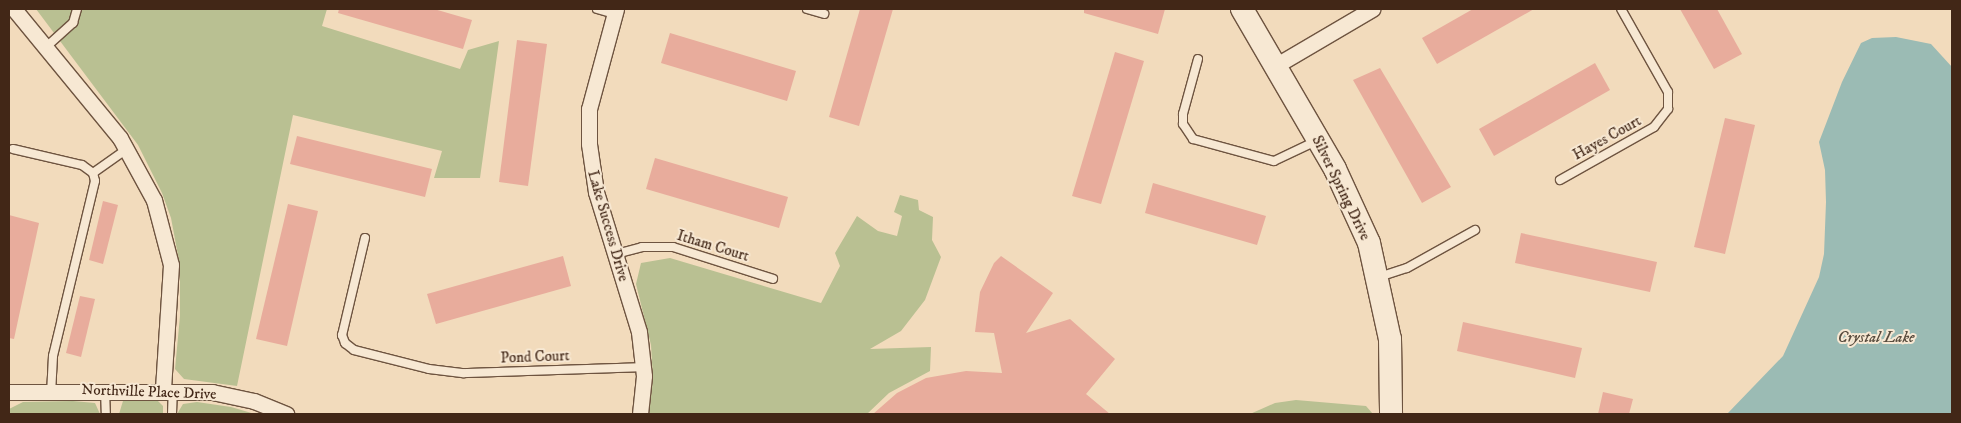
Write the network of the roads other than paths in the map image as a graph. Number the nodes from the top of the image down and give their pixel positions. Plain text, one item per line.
1 (14, 9) edge
2 (77, 9) edge
3 (597, 9) edge
4 (807, 9) edge
5 (1242, 9) edge
6 (1372, 9) edge
7 (1620, 9) edge
8 (615, 11) edge
9 (824, 14) dead end
10 (45, 48) junction
11 (1198, 59) dead end
12 (1276, 66) junction
13 (1318, 140) junction
14 (13, 148) dead end
15 (127, 149) junction
16 (93, 173) junction
17 (1560, 180) dead end
18 (1474, 230) dead end
19 (365, 238) dead end
20 (616, 254) junction
21 (1379, 277) junction
22 (773, 279) dead end
23 (643, 368) junction
24 (51, 390) junction
25 (105, 390) junction
26 (168, 390) junction
27 (9, 392) edge
28 (106, 414) edge
29 (172, 414) edge
30 (287, 414) edge
31 (640, 414) edge
32 (1392, 414) edge

1 - 10 street
2 - 10 lane
3 - 8 lane
4 - 9 lane
5 - 12 street, Silver Spring Drive
6 - 12 street
7 - 17 lane, Hayes Court
8 - 20 street, Lake Success Drive
10 - 15 street
11 - 13 lane
12 - 13 street, Silver Spring Drive
13 - 21 street, Silver Spring Drive
14 - 16 lane
15 - 16 lane
15 - 26 street
16 - 24 lane
18 - 21 lane
19 - 23 lane, Pond Court
20 - 22 lane, Itham Court
20 - 23 street, Lake Success Drive
21 - 32 street, Silver Spring Drive
23 - 31 street, Lake Success Drive
24 - 25 street, Northville Place Drive
24 - 27 street, Northville Place Drive
25 - 26 street, Northville Place Drive
25 - 28 lane
26 - 29 lane
26 - 30 street, Northville Place Drive

